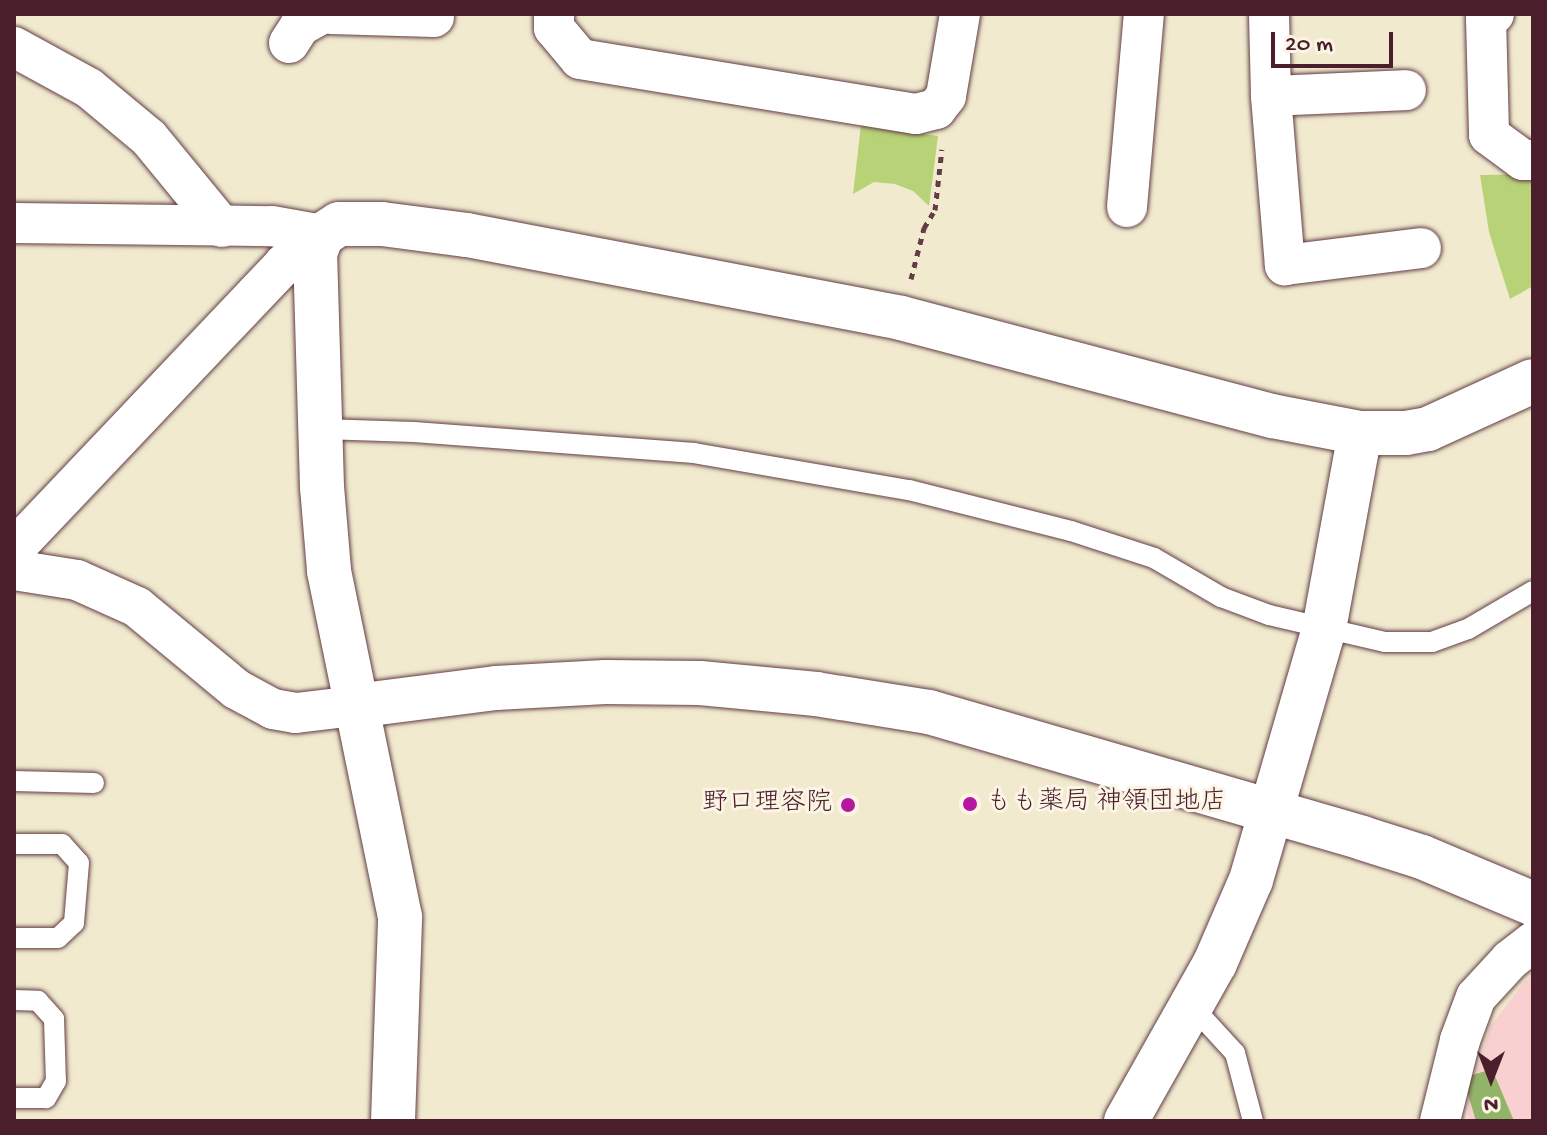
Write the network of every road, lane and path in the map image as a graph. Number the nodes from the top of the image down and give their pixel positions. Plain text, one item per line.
1 (322, 14) edge
2 (331, 14) edge
3 (554, 14) edge
4 (960, 14) edge
5 (1144, 14) edge
6 (1269, 14) edge
7 (1494, 14) edge
8 (434, 22) edge
9 (289, 43) dead end
10 (14, 47) edge
11 (1406, 90) dead end
12 (1271, 96) junction
13 (936, 109) junction
14 (1533, 160) edge
15 (1127, 207) dead end
16 (14, 223) edge
17 (222, 227) junction
18 (322, 235) junction
19 (1421, 248) dead end
20 (901, 318) junction
21 (1533, 381) edge
22 (322, 429) junction
23 (1360, 433) junction
24 (14, 549) edge
25 (14, 570) edge
26 (1533, 591) edge
27 (1324, 629) junction
28 (355, 706) junction
29 (14, 781) edge
30 (94, 783) dead end
31 (1272, 812) junction
32 (14, 844) edge
33 (1533, 904) edge
34 (14, 938) edge
35 (1533, 942) edge
36 (14, 1000) edge
37 (1191, 1005) junction
38 (14, 1098) edge
39 (393, 1121) edge
40 (1126, 1121) edge
41 (1253, 1121) edge
42 (1440, 1121) edge

1 - 9 street
2 - 8 street
3 - 13 street
4 - 13 street
5 - 15 street
6 - 12 street
7 - 14 street
10 - 17 street
11 - 12 street
12 - 19 street
13 - 20 path
16 - 17 street
17 - 18 street
18 - 20 street
18 - 22 street
18 - 24 street
20 - 23 street
21 - 23 street
22 - 27 lane
22 - 28 street
23 - 27 street
25 - 28 street
26 - 27 lane
27 - 31 street
28 - 31 street
28 - 39 street
29 - 30 lane
31 - 33 street
31 - 37 street
32 - 34 lane
35 - 42 street
36 - 38 lane
37 - 40 street
37 - 41 lane

